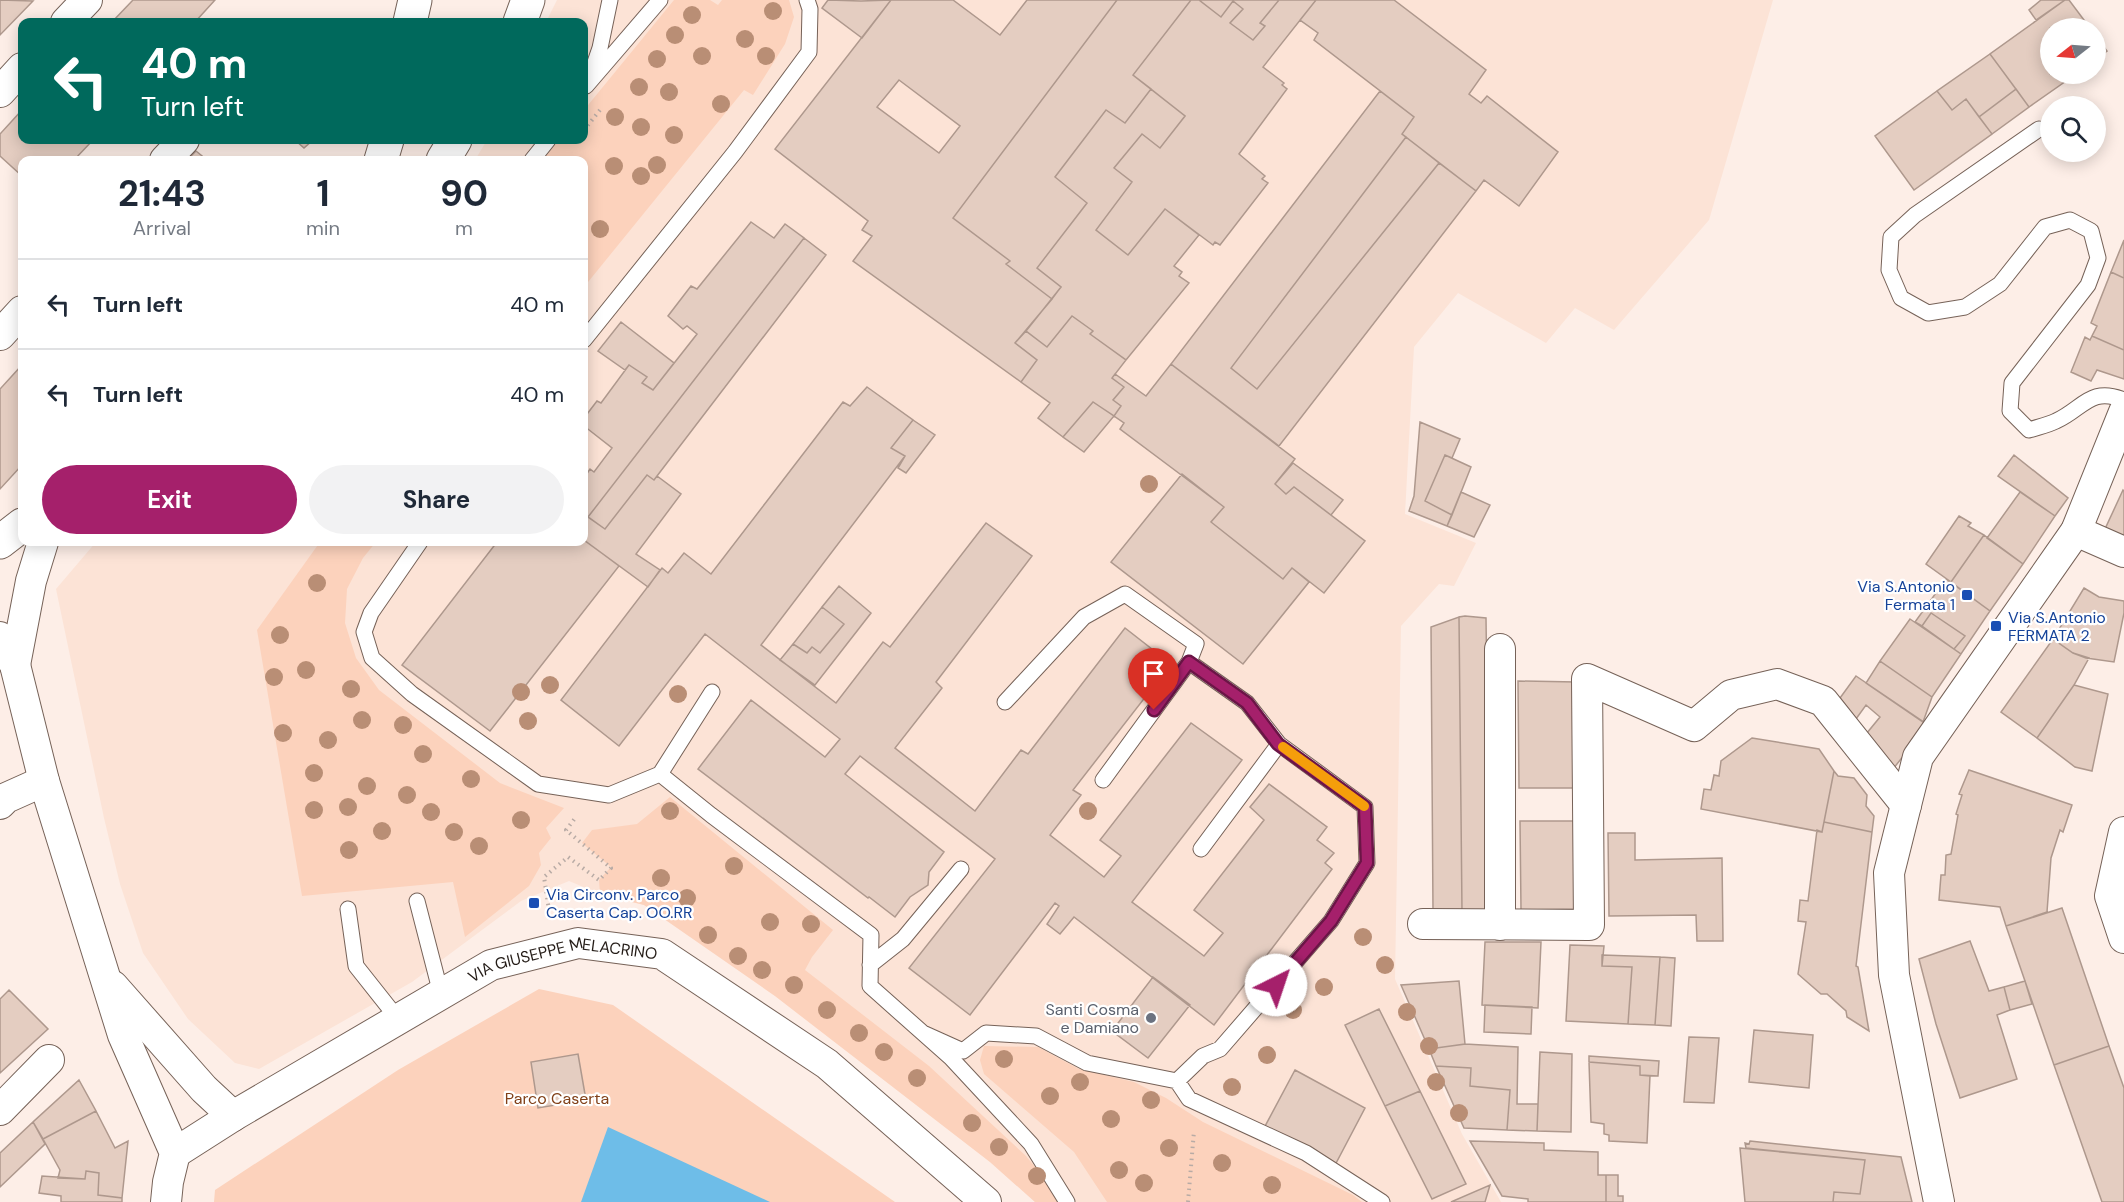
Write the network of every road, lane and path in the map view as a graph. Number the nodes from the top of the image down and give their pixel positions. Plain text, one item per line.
1 (87, 0) edge
2 (415, 0) edge
3 (528, 0) edge
4 (610, 0) edge
5 (660, 0) edge
6 (807, 0) edge
7 (70, 18) edge
8 (411, 18) edge
9 (521, 18) edge
10 (18, 72) edge
11 (588, 80) edge
12 (588, 84) edge
13 (0, 92) edge
14 (2039, 129) dead end
15 (180, 144) edge
16 (545, 144) edge
17 (169, 156) edge
18 (535, 156) edge
19 (18, 315) edge
20 (0, 335) edge
21 (588, 335) edge
22 (2124, 400) edge
23 (2124, 412) edge
24 (18, 528) edge
25 (2076, 531) junction
26 (0, 542) edge
27 (42, 546) edge
28 (417, 546) edge
29 (2124, 552) edge
30 (0, 637) edge
31 (1500, 649) dead end
32 (1189, 662) junction
33 (15, 665) junction
34 (712, 692) dead end
35 (1005, 702) dead end
36 (1278, 744) junction
37 (660, 774) junction
38 (1103, 780) dead end
39 (44, 781) junction
40 (594, 793) junction
41 (0, 804) edge
42 (1906, 806) junction
43 (2124, 832) edge
44 (1201, 849) dead end
45 (961, 869) dead end
46 (417, 901) dead end
47 (348, 909) dead end
48 (1423, 924) dead end
49 (1500, 925) junction
50 (2124, 938) edge
51 (555, 948) junction
52 (870, 965) junction
53 (103, 975) junction
54 (441, 994) junction
55 (398, 1019) junction
56 (923, 1034) junction
57 (49, 1060) dead end
58 (1178, 1081) junction
59 (1196, 1102) junction
60 (0, 1110) edge
61 (233, 1116) junction
62 (175, 1152) junction
63 (166, 1202) edge
64 (986, 1202) edge
65 (1067, 1202) edge
66 (1188, 1202) edge
67 (1382, 1202) edge
68 (1939, 1202) edge

1 - 7 street
2 - 8 main road
3 - 9 main road
4 - 11 lane
5 - 12 lane
6 - 21 lane
10 - 13 street
14 - 22 lane
15 - 17 street
16 - 18 lane
19 - 20 street
23 - 25 street
24 - 26 main road
25 - 29 street
25 - 42 street
27 - 33 street
28 - 40 lane
30 - 33 street
31 - 49 street
32 - 35 lane
32 - 36 lane
32 - 38 lane
33 - 39 street
34 - 37 lane
36 - 44 lane
36 - 58 lane
37 - 40 lane
37 - 52 lane
39 - 41 street
39 - 53 street
40 - 51 path
42 - 49 street
42 - 68 street
43 - 50 street
45 - 52 lane
46 - 54 lane
47 - 55 lane
48 - 49 street
51 - 54 street, VIA GIUSEPPE MELACRINO
51 - 64 street, VIA GIUSEPPE MELACRINO
52 - 56 lane
53 - 61 street
53 - 62 street
54 - 55 street, VIA GIUSEPPE MELACRINO
55 - 61 street, VIA GIUSEPPE MELACRINO
56 - 58 lane
56 - 65 lane
57 - 60 street
58 - 59 lane
59 - 66 path
59 - 67 lane
61 - 62 street, VIA GIUSEPPE MELACRINO
62 - 63 street

